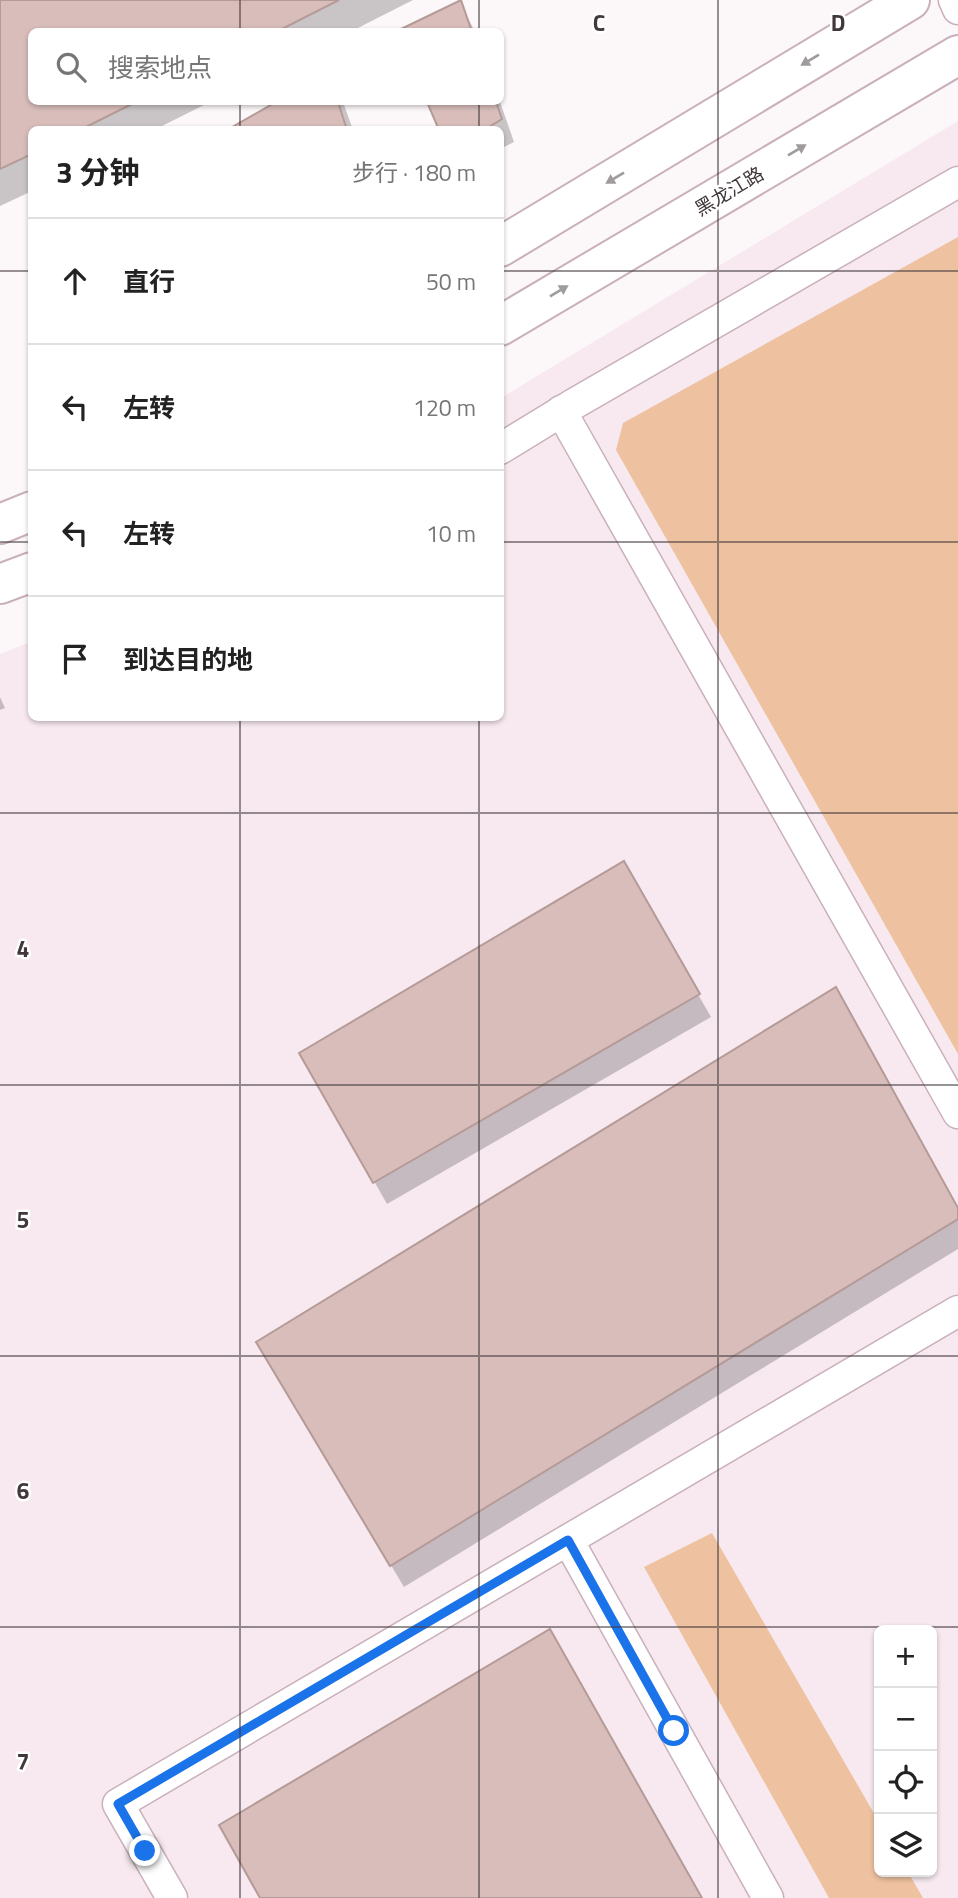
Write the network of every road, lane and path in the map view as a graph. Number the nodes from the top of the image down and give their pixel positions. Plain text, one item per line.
1 (910, 0) edge
2 (954, 0) edge
3 (958, 9) edge
4 (958, 55) edge
5 (958, 182) edge
6 (504, 245) edge
7 (504, 324) edge
8 (561, 411) junction
9 (504, 447) edge
10 (28, 513) edge
11 (0, 524) edge
12 (28, 574) edge
13 (0, 584) edge
14 (958, 1113) edge
15 (958, 1311) edge
16 (568, 1540) junction
17 (172, 1898) edge
18 (768, 1898) edge

1 -> 6 street
2 - 3 street
7 -> 4 street, 黑龙江路
5 - 8 street
8 - 9 street
8 - 14 street
10 - 11 street
12 - 13 street
15 - 16 street
16 - 17 street
16 - 18 street

